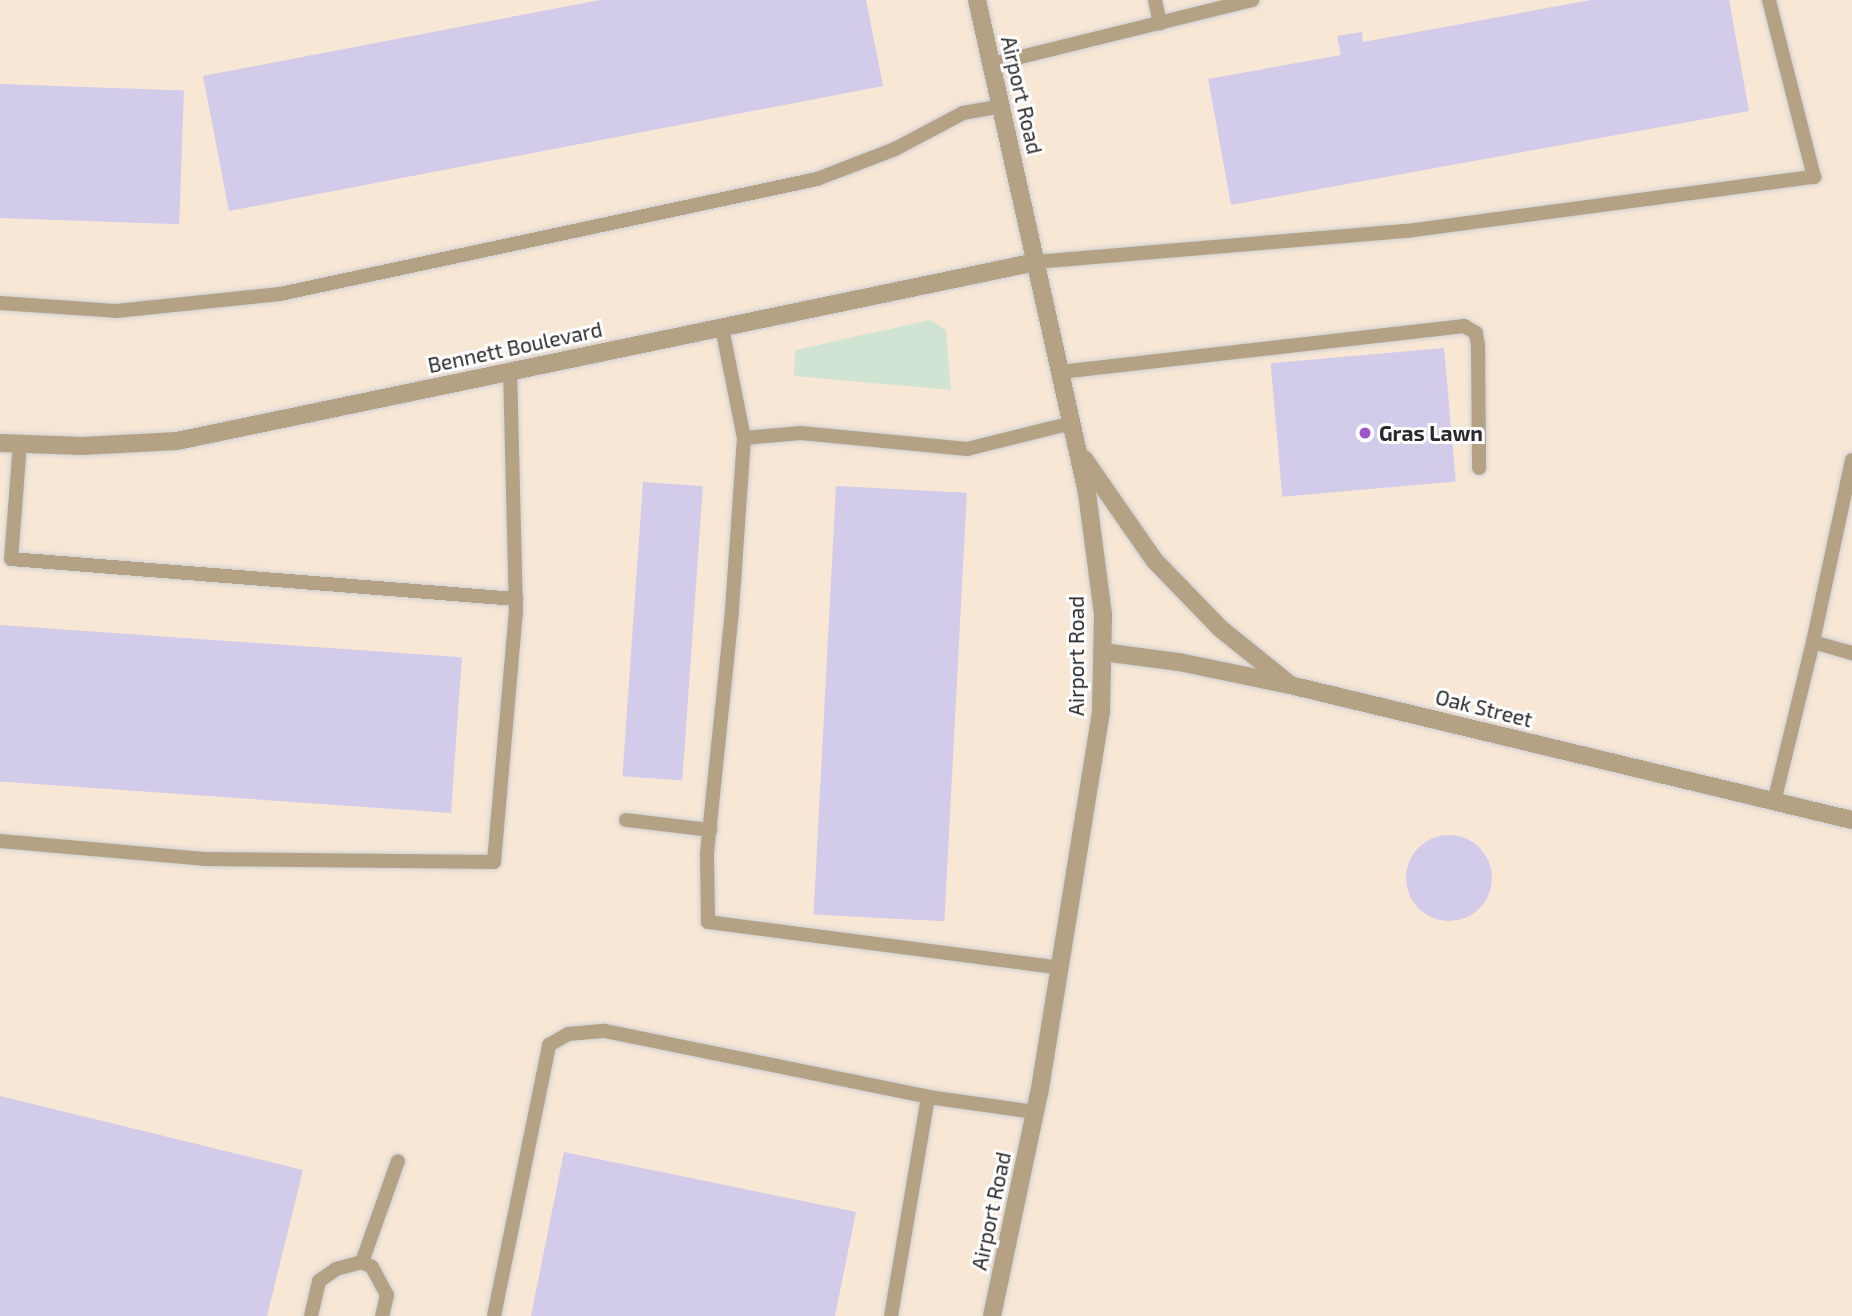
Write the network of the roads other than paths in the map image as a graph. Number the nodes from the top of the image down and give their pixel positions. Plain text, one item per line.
1 (977, 0) edge
2 (1155, 0) edge
3 (1252, 0) edge
4 (1769, 0) edge
5 (1160, 23) junction
6 (992, 64) junction
7 (1002, 106) junction
8 (1037, 262) junction
9 (0, 303) edge
10 (722, 328) junction
11 (510, 371) junction
12 (1060, 372) junction
13 (1072, 423) junction
14 (744, 439) junction
15 (0, 443) edge
16 (20, 443) junction
17 (1078, 451) junction
18 (1852, 460) edge
19 (1479, 468) dead end
20 (516, 599) junction
21 (1813, 642) junction
22 (1103, 652) junction
23 (1852, 653) edge
24 (1290, 685) junction
25 (1774, 802) junction
26 (626, 820) dead end
27 (1852, 820) edge
28 (710, 830) junction
29 (0, 841) edge
30 (1060, 968) junction
31 (928, 1097) junction
32 (1035, 1112) junction
33 (398, 1161) dead end
34 (362, 1262) junction
35 (311, 1316) edge
36 (382, 1316) edge
37 (494, 1316) edge
38 (891, 1316) edge
39 (992, 1316) edge

1 - 6 street, Airport Road
2 - 5 lane
3 - 5 lane
4 - 8 lane
5 - 6 lane
6 - 7 street, Airport Road
7 - 8 street, Airport Road
7 - 9 lane
8 - 10 street, Bennett Boulevard
8 - 12 street, Airport Road
10 - 11 street, Bennett Boulevard
10 - 14 lane
11 - 16 street, Bennett Boulevard
11 - 20 lane
12 - 13 street, Airport Road
12 - 19 lane
13 - 14 lane
13 - 17 street, Airport Road
14 - 28 lane
15 - 16 street, Bennett Boulevard
16 - 20 lane
17 - 22 street, Airport Road
17 - 24 street
18 - 21 lane
20 - 29 lane
21 - 23 lane
21 - 25 lane
22 - 24 street, Oak Street
22 - 30 street, Airport Road
24 - 25 street, Oak Street
25 - 27 street, Oak Street
26 - 28 lane
28 - 30 lane
30 - 32 street, Airport Road
31 - 32 lane
31 - 37 lane
31 - 38 lane
32 - 39 street, Airport Road
33 - 34 lane
34 - 35 lane
34 - 36 lane

